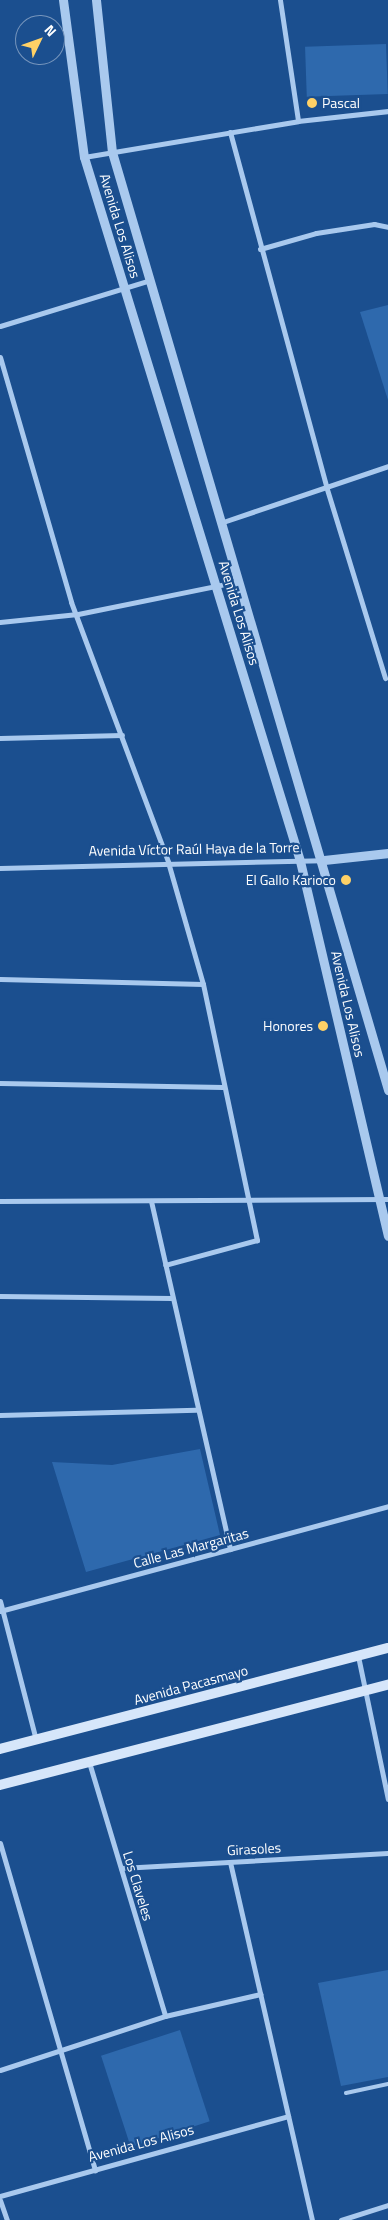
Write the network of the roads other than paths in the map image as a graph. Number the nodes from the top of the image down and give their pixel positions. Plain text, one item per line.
1 (63, 0) edge
2 (96, 0) edge
3 (280, 0) edge
4 (388, 111) edge
5 (298, 121) junction
6 (230, 132) junction
7 (112, 152) junction
8 (84, 157) junction
9 (388, 227) edge
10 (260, 249) junction
11 (150, 280) junction
12 (124, 286) junction
13 (0, 326) edge
14 (0, 357) edge
15 (388, 466) edge
16 (326, 486) junction
17 (223, 522) junction
18 (240, 581) junction
19 (216, 586) junction
20 (78, 614) junction
21 (0, 622) edge
22 (385, 678) dead end
23 (122, 735) junction
24 (0, 738) edge
25 (388, 853) edge
26 (324, 860) junction
27 (300, 861) junction
28 (168, 862) junction
29 (0, 868) edge
30 (0, 979) edge
31 (203, 984) junction
32 (0, 1083) edge
33 (223, 1087) junction
34 (388, 1090) edge
35 (384, 1199) edge
36 (0, 1201) edge
37 (151, 1201) junction
38 (250, 1202) junction
39 (388, 1236) edge
40 (165, 1265) junction
41 (0, 1296) edge
42 (172, 1298) junction
43 (196, 1410) junction
44 (0, 1415) edge
45 (388, 1506) edge
46 (230, 1549) junction
47 (0, 1601) edge
48 (1, 1611) edge
49 (388, 1648) edge
50 (358, 1656) junction
51 (388, 1685) edge
52 (367, 1691) junction
53 (36, 1740) junction
54 (0, 1749) edge
55 (89, 1762) junction
56 (0, 1785) edge
57 (388, 1799) edge
58 (0, 1843) edge
59 (388, 1853) edge
60 (230, 1862) junction
61 (121, 1868) junction
62 (260, 1994) junction
63 (165, 2016) junction
64 (60, 2050) junction
65 (0, 2070) edge
66 (388, 2084) edge
67 (346, 2092) dead end
68 (288, 2116) junction
69 (95, 2170) junction
70 (0, 2196) edge
71 (0, 2200) edge
72 (388, 2205) edge
73 (6, 2220) edge
74 (312, 2220) edge
75 (341, 2220) edge

1 - 8 street, Avenida Los Alisos
2 - 7 street, Avenida Los Alisos
3 - 5 street
4 - 5 street
5 - 6 street
6 - 7 street
6 - 10 street
7 - 8 street
7 - 11 street, Avenida Los Alisos
8 - 12 street, Avenida Los Alisos
9 - 10 street
10 - 16 street
11 - 12 street
11 - 17 street, Avenida Los Alisos
12 - 13 street
12 - 19 street, Avenida Los Alisos
14 - 20 street
15 - 16 street
16 - 17 street
16 - 22 street
17 - 18 street, Avenida Los Alisos
18 - 19 street
18 - 26 street, Avenida Los Alisos
19 - 20 street
19 - 27 street, Avenida Los Alisos
20 - 21 street
20 - 23 street
23 - 24 street
23 - 28 street
25 - 26 street, Avenida Víctor Raúl Haya de la Torre
26 - 27 street, Avenida Víctor Raúl Haya de la Torre
26 - 34 street, Avenida Los Alisos
27 - 28 street, Avenida Víctor Raúl Haya de la Torre
27 - 35 street, Avenida Los Alisos
28 - 29 street, Avenida Víctor Raúl Haya de la Torre
28 - 31 street
30 - 31 street
31 - 33 street
32 - 33 street
33 - 38 street
35 - 38 street
35 - 39 street, Avenida Los Alisos
36 - 37 street
37 - 38 street
37 - 40 street
38 - 40 street
40 - 42 street
41 - 42 street
42 - 43 street
43 - 44 street
43 - 46 street
45 - 46 street, Calle Las Margaritas
46 - 48 street, Calle Las Margaritas
47 - 48 street
48 - 53 street
49 - 50 main road, Avenida Pacasmayo
50 - 52 street
50 - 53 main road, Avenida Pacasmayo
51 - 52 main road
52 - 55 main road
52 - 57 street
53 - 54 main road, Avenida Pacasmayo
55 - 56 main road
55 - 61 street, Los Claveles
58 - 64 street
59 - 60 street, Girasoles
60 - 61 street, Girasoles
60 - 62 street
61 - 63 street, Los Claveles
62 - 63 street
62 - 68 street
63 - 64 street
64 - 65 street
64 - 69 street
66 - 67 lane
68 - 69 street, Avenida Los Alisos
68 - 74 street
69 - 70 street, Avenida Los Alisos
71 - 73 street
72 - 75 street

